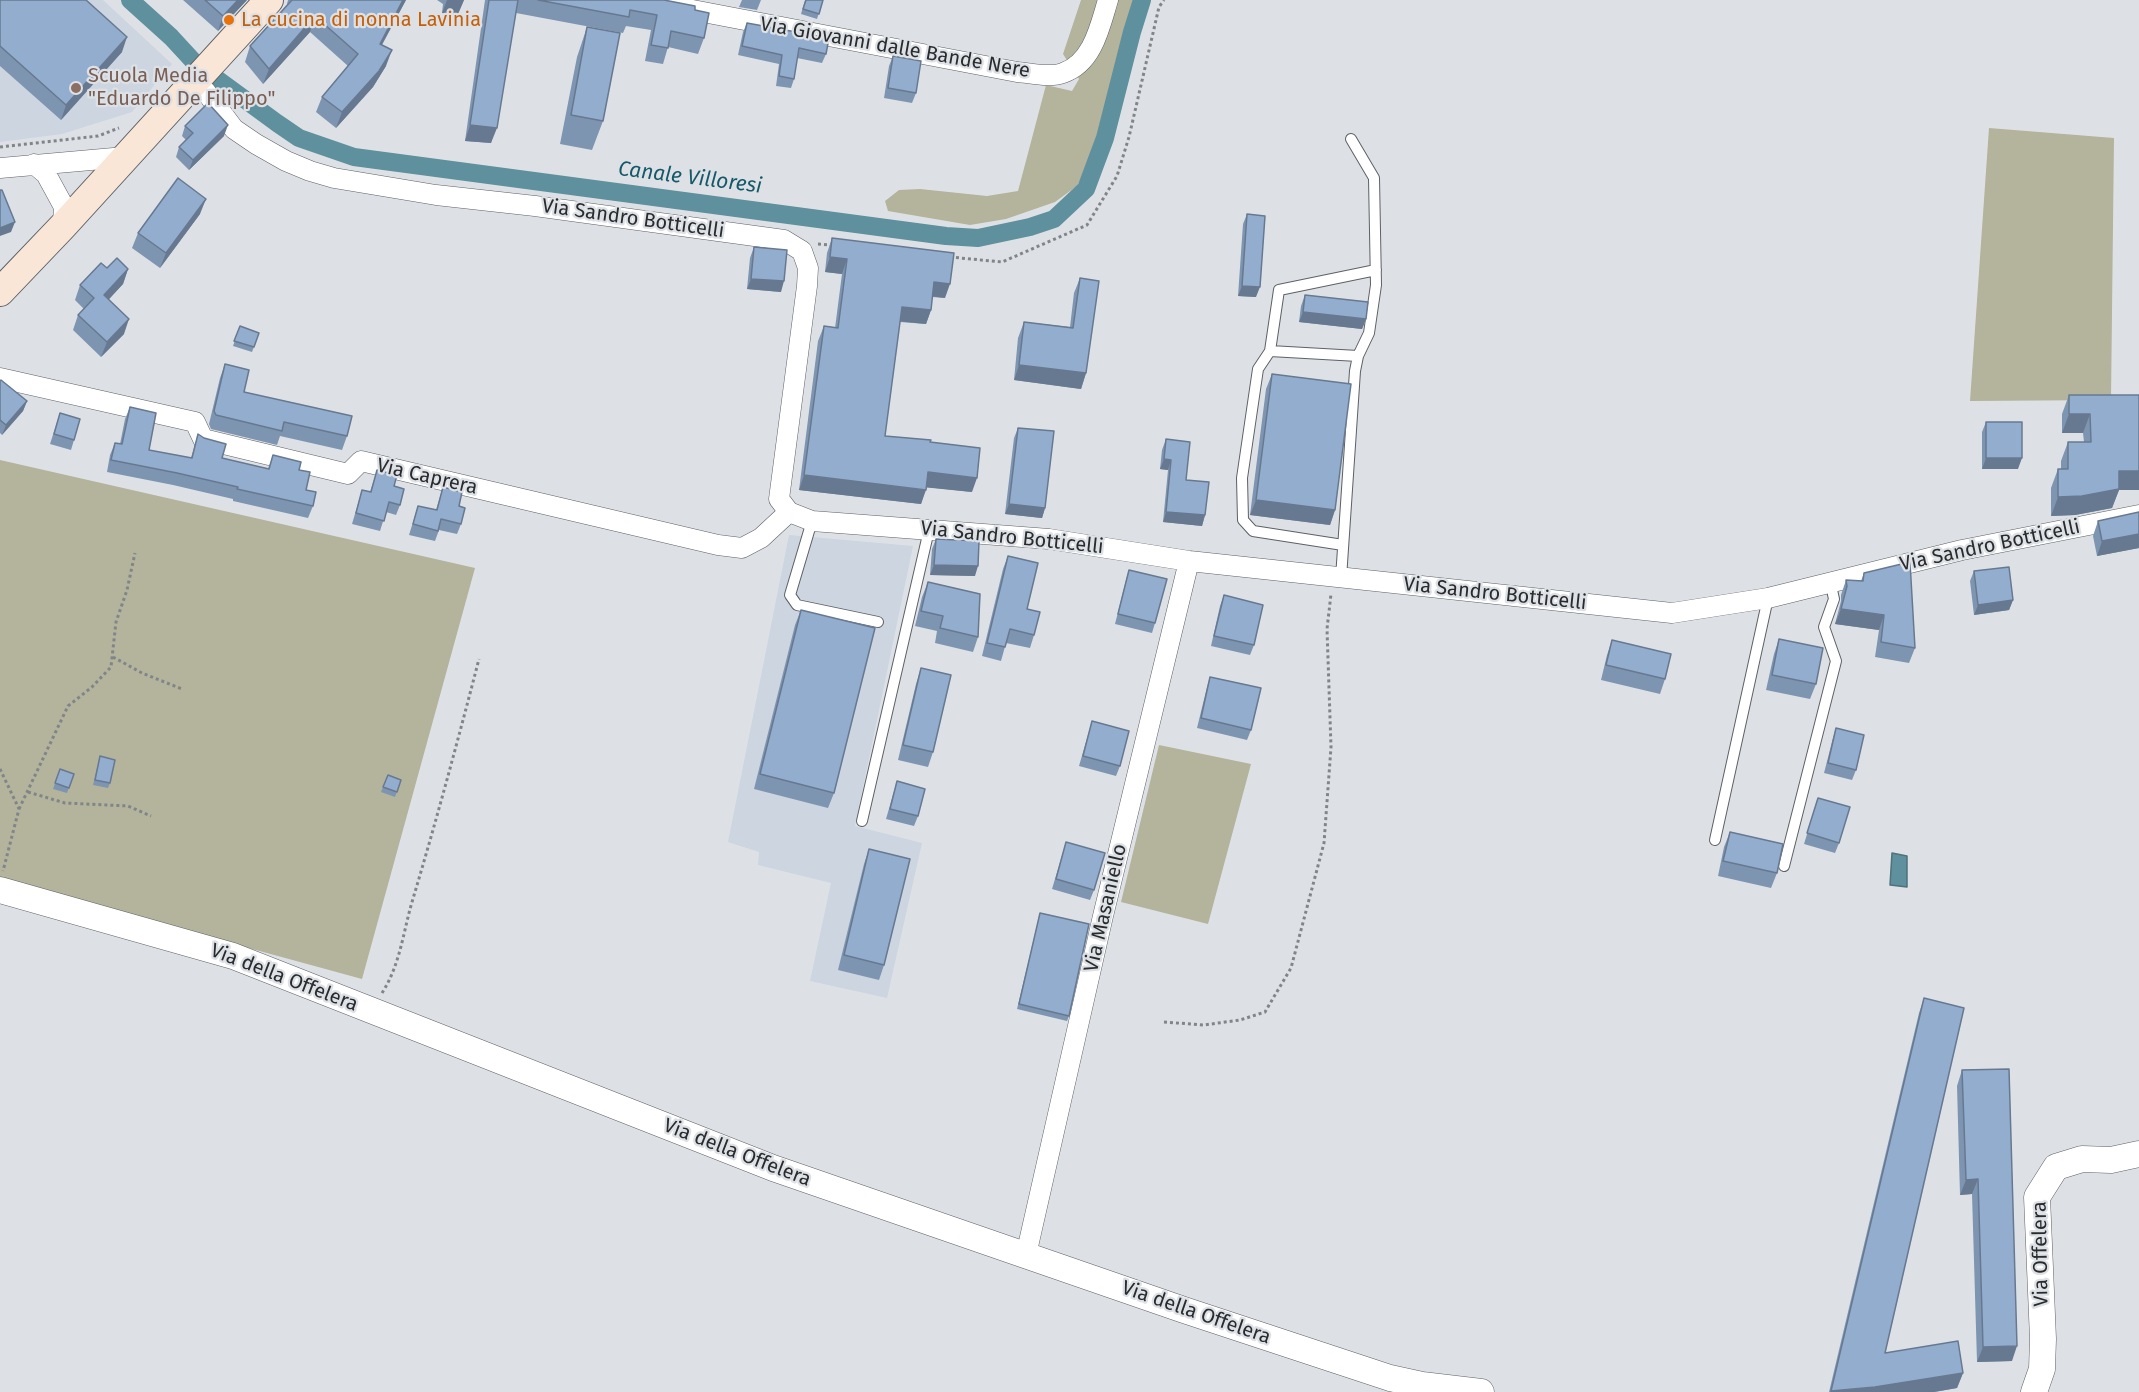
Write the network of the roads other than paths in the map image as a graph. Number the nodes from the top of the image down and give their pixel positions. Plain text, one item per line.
1 (269, 0) edge
2 (640, 0) edge
3 (1108, 0) edge
4 (198, 78) junction
5 (1351, 139) dead end
6 (125, 157) junction
7 (34, 164) junction
8 (0, 168) edge
9 (63, 226) junction
10 (1376, 270) junction
11 (0, 292) edge
12 (1270, 351) junction
13 (1358, 356) junction
14 (0, 378) edge
15 (789, 512) junction
16 (2139, 515) edge
17 (812, 521) junction
18 (929, 530) junction
19 (1343, 545) junction
20 (1189, 561) junction
21 (1337, 578) junction
22 (1830, 581) junction
23 (1768, 598) junction
24 (878, 622) dead end
25 (862, 821) dead end
26 (1714, 840) dead end
27 (1784, 866) edge
28 (0, 890) edge
29 (2139, 1154) edge
30 (1026, 1255) junction
31 (1395, 1385) edge
32 (1481, 1392) edge
33 (2034, 1392) edge

1 - 4 main road
2 - 3 street, Via Giovanni dalle Bande Nere
4 - 6 main road
4 - 15 street, Via Sandro Botticelli
5 - 10 lane
6 - 7 street
6 - 9 main road
7 - 8 street
7 - 9 street
9 - 11 main road
10 - 12 lane
10 - 13 lane
12 - 13 lane
12 - 19 lane
13 - 19 lane
14 - 15 street, Via Caprera
15 - 17 street, Via Sandro Botticelli
16 - 22 street, Via Sandro Botticelli
17 - 18 street, Via Sandro Botticelli
17 - 24 lane
18 - 20 street, Via Sandro Botticelli
18 - 25 lane
19 - 21 lane
20 - 21 street, Via Sandro Botticelli
20 - 30 street, Via Masaniello
21 - 23 street, Via Sandro Botticelli
22 - 23 street, Via Sandro Botticelli
22 - 27 lane
23 - 26 lane
28 - 30 street, Via della Offelera
29 - 33 street, Via Offelera
30 - 31 street, Via della Offelera
31 - 32 street, Via della Offelera

